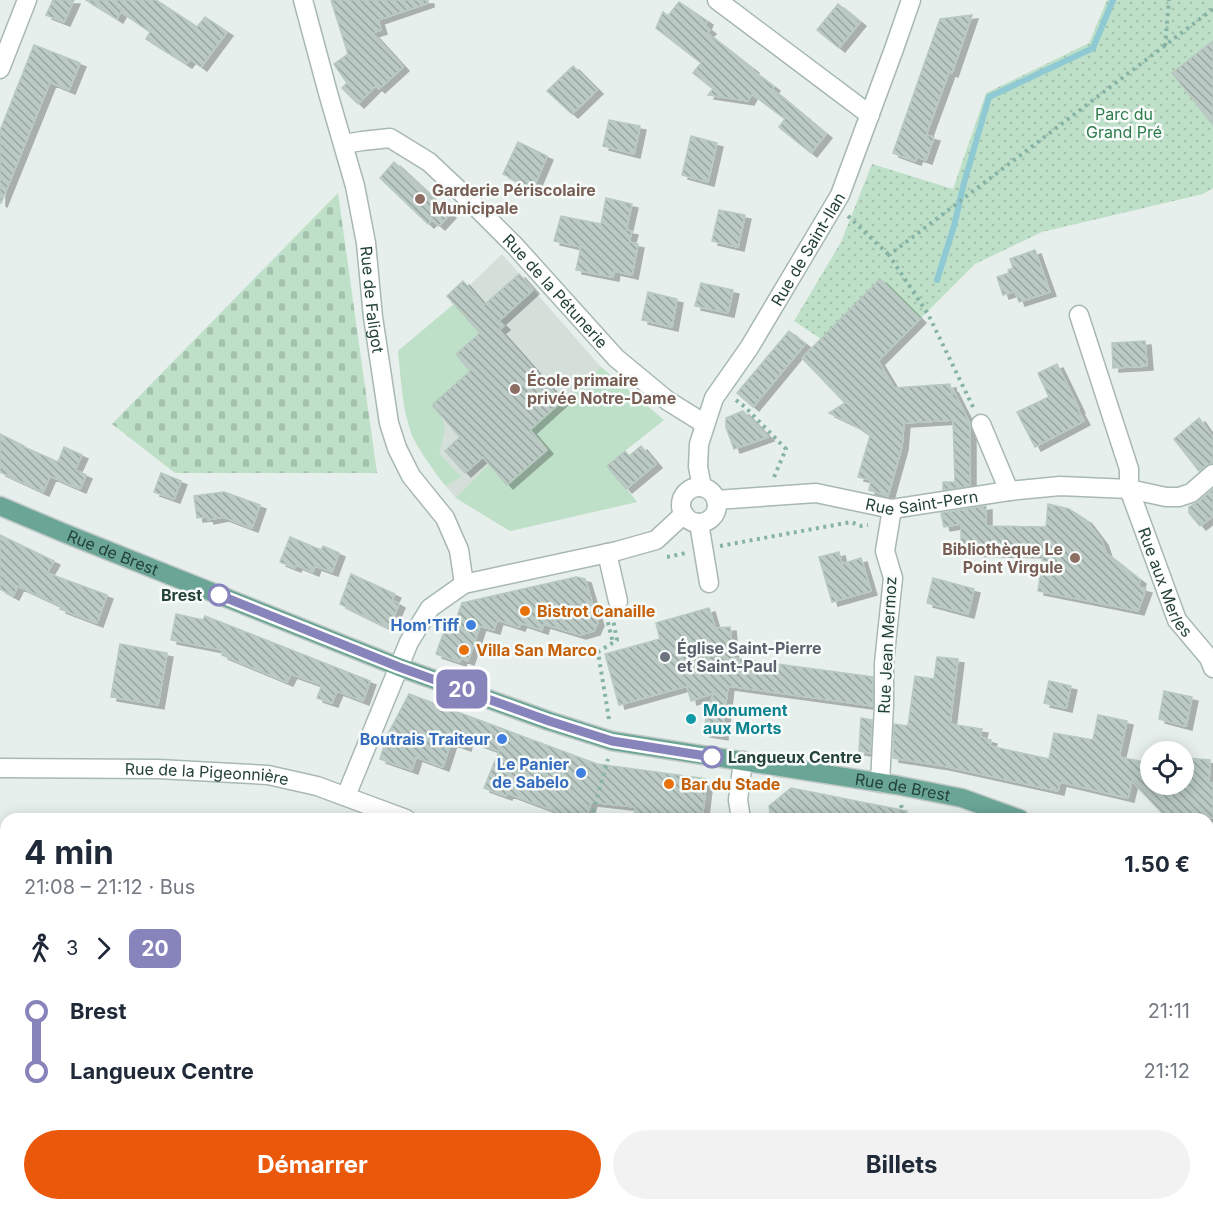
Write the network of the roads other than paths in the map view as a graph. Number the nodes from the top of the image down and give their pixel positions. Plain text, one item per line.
1 (27, 0) edge
2 (303, 0) edge
3 (717, 0) edge
4 (911, 0) edge
5 (0, 69) edge
6 (870, 115) junction
7 (344, 144) junction
8 (1078, 315) dead end
9 (705, 424) junction
10 (981, 424) road end
11 (1213, 474) edge
12 (702, 487) junction
13 (1129, 489) junction
14 (1009, 490) junction
15 (716, 500) junction
16 (0, 506) edge
17 (891, 516) junction
18 (692, 518) junction
19 (607, 554) junction
20 (709, 583) dead end
21 (464, 584) junction
22 (616, 610) road end
23 (1211, 663) edge
24 (399, 667) junction
25 (742, 761) junction
26 (0, 768) edge
27 (880, 783) junction
28 (346, 795) junction
29 (376, 813) edge
30 (740, 813) edge
31 (1003, 813) edge

1 - 5 street
2 - 7 street, Rue de Faligot
3 - 6 street
4 - 6 street, Rue de Saint-Ilan
6 - 9 street, Rue de Saint-Ilan
7 - 9 street, Rue de la Pétunerie
7 - 21 street, Rue de Faligot
8 - 13 street, Rue aux Merles
9 - 12 street, Rue de Saint-Ilan
10 - 14 street
11 - 13 street, Rue Saint-Pern
12 - 15 street
12 - 18 street
13 - 14 street, Rue Saint-Pern
13 - 23 street, Rue aux Merles
14 - 17 street, Rue Saint-Pern
15 - 17 street, Rue Saint-Pern
15 - 18 street
16 - 24 main road, Rue de Brest
17 - 27 street, Rue Jean Mermoz
18 - 19 street
18 - 20 street
19 - 21 street
19 - 22 street
21 - 24 street
24 - 25 main road, Rue de Brest
24 - 28 street
25 - 27 main road, Rue de Brest
25 - 30 street
26 - 28 street, Rue de la Pigeonnière
27 - 31 main road, Rue de Brest
28 - 29 street, Rue de la Pigeonnière

